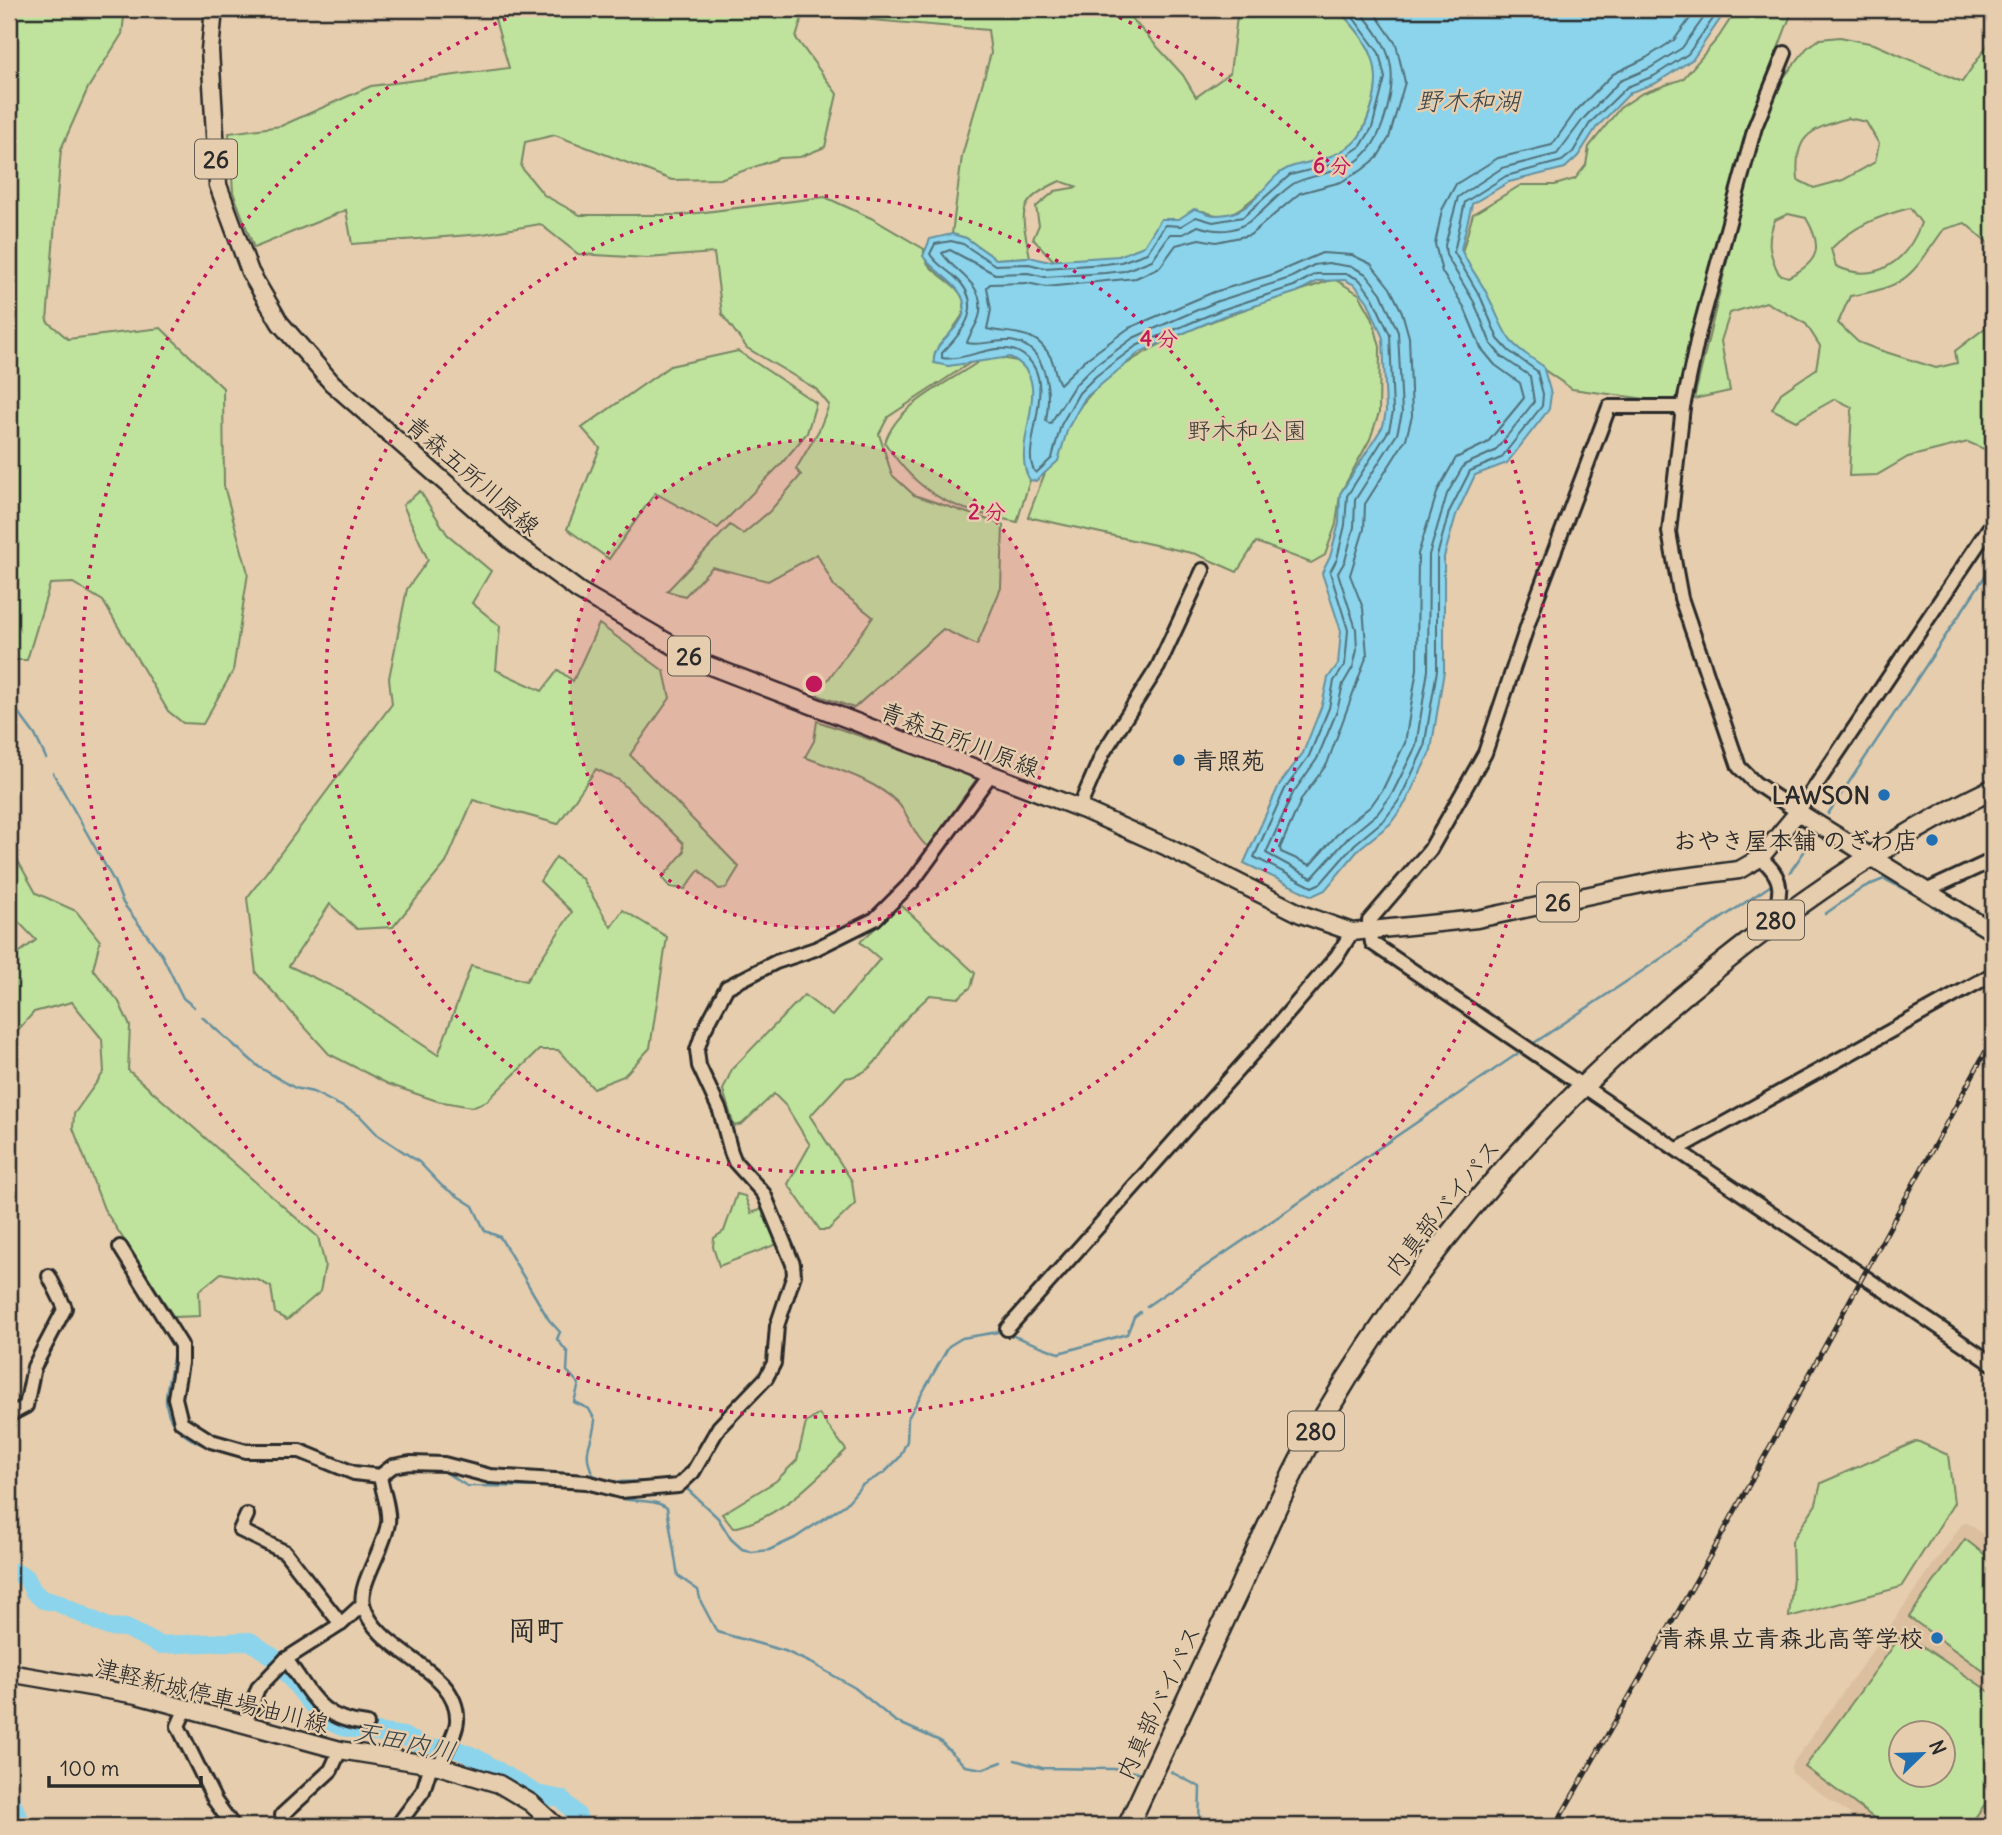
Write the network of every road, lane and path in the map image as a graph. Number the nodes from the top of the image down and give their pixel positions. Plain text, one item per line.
1 (214, 9) edge
2 (1785, 53) dead end
3 (1684, 407) junction
4 (1993, 522) edge
5 (1203, 570) dead end
6 (991, 774) junction
7 (1993, 789) edge
8 (1079, 808) junction
9 (1798, 812) junction
10 (1870, 856) junction
11 (1759, 858) junction
12 (1993, 860) edge
13 (1926, 891) junction
14 (1770, 925) junction
15 (1352, 932) junction
16 (1370, 932) junction
17 (1993, 932) edge
18 (1993, 974) edge
19 (1583, 1084) junction
20 (1678, 1149) junction
21 (120, 1247) dead end
22 (49, 1276) dead end
23 (1007, 1329) dead end
24 (1993, 1364) edge
25 (9, 1415) edge
26 (380, 1476) junction
27 (247, 1515) dead end
28 (363, 1604) junction
29 (341, 1624) junction
30 (281, 1663) junction
31 (9, 1673) edge
32 (186, 1708) junction
33 (245, 1723) junction
34 (367, 1724) dead end
35 (340, 1749) junction
36 (441, 1756) junction
37 (282, 1815) dead end
38 (548, 1824) edge
39 (233, 1826) edge
40 (397, 1826) edge
41 (1128, 1826) edge

1 - 6 main road, 青森五所川原線 / 26
2 - 3 street
3 - 9 street
3 - 16 street
4 - 9 street
5 - 8 street
6 - 8 main road, 青森五所川原線 / 26
6 - 26 street
7 - 10 highway, 内真部バイパス / 280
8 - 15 main road, 青森五所川原線 / 26
9 - 10 main road
9 - 11 main road, 青森五所川原線 / 26
10 - 13 main road
10 - 14 highway, 内真部バイパス / 280
11 - 14 street
11 - 16 main road, 青森五所川原線 / 26
12 - 13 street
13 - 17 main road
14 - 19 highway, 内真部バイパス / 280
15 - 16 main road, 青森五所川原線 / 26
15 - 23 street
16 - 19 street
18 - 20 street
19 - 20 street
19 - 41 highway, 内真部バイパス / 280
20 - 24 street
21 - 26 street
22 - 25 street
26 - 28 street
27 - 29 street
28 - 29 street
28 - 36 street
29 - 30 street
30 - 33 street
30 - 34 street
31 - 32 main road, 津軽新城停車場油川線
32 - 33 main road, 津軽新城停車場油川線
32 - 39 street
33 - 35 main road, 津軽新城停車場油川線
35 - 36 main road, 津軽新城停車場油川線
35 - 37 street
36 - 38 main road, 津軽新城停車場油川線
36 - 40 street

